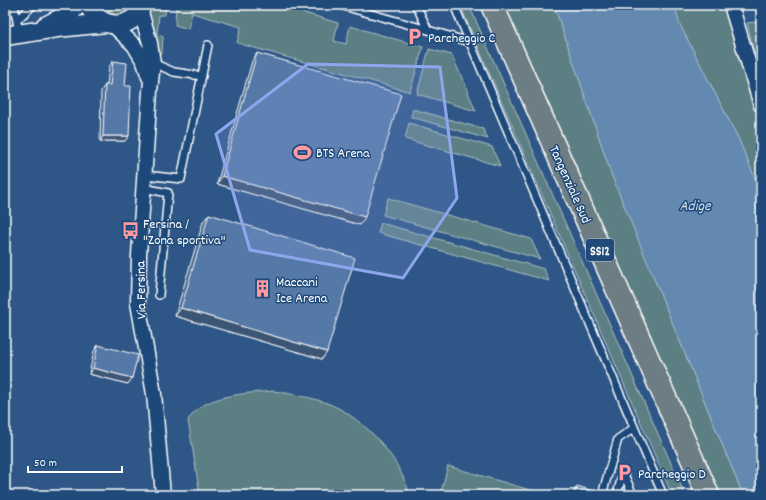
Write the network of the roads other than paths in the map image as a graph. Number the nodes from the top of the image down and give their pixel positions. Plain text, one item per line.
1 (14, 5) edge
2 (33, 5) edge
3 (78, 5) edge
4 (89, 5) edge
5 (340, 5) edge
6 (416, 5) edge
7 (454, 5) edge
8 (477, 5) edge
9 (492, 5) edge
10 (731, 5) edge
11 (141, 7) edge
12 (110, 24) junction
13 (19, 30) edge
14 (428, 30) junction
15 (470, 42) junction
16 (208, 45) dead end
17 (153, 63) junction
18 (202, 76) junction
19 (150, 84) junction
20 (761, 106) edge
21 (144, 182) junction
22 (159, 295) dead end
23 (634, 428) junction
24 (163, 495) edge
25 (602, 495) edge
26 (617, 495) edge
27 (633, 495) edge
28 (663, 495) edge
29 (693, 495) edge
30 (708, 495) edge

1 - 13 lane
2 - 13 lane
3 - 13 street
4 - 12 street
5 - 14 lane
6 - 14 lane
7 - 15 lane
8 - 29 highway, Tangenziale Sud / SS12
9 - 30 highway, Tangenziale Sud / SS12
10 - 20 street
11 - 12 street
11 - 17 street, Via Fersina
12 - 13 street
12 - 19 street, Via Fersina
14 - 15 lane
15 - 23 lane
16 - 18 lane
17 - 18 lane
17 - 19 street, Via Fersina
18 - 21 lane
19 - 21 street, Via Fersina
21 - 22 lane
21 - 24 street, Via Fersina
23 - 25 lane
23 - 28 lane
26 - 27 lane

